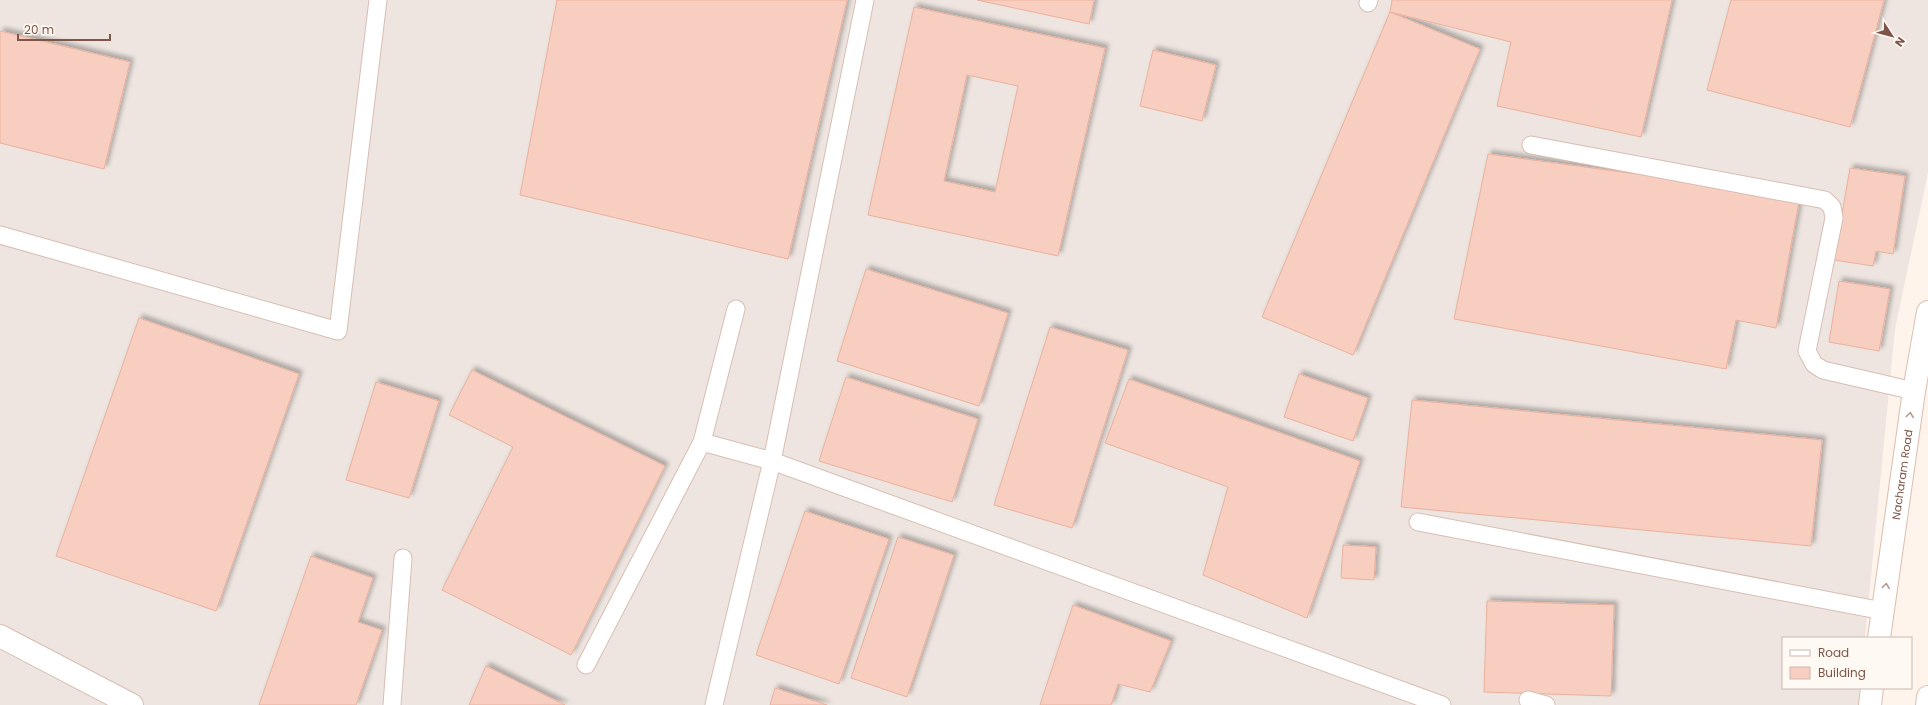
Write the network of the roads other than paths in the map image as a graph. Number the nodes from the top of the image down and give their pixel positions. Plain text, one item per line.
1 (378, 0) edge
2 (865, 0) edge
3 (1531, 145) dead end
4 (0, 235) edge
5 (736, 309) dead end
6 (1928, 314) edge
7 (1914, 391) junction
8 (702, 442) junction
9 (772, 461) junction
10 (1418, 522) dead end
11 (403, 558) dead end
12 (1883, 612) junction
13 (0, 636) edge
14 (1879, 637) edge
15 (586, 665) dead end
16 (1872, 689) edge
17 (1928, 697) edge
18 (1528, 700) dead end
19 (132, 705) edge
20 (392, 705) edge
21 (714, 705) edge
22 (1442, 705) edge
23 (1546, 705) edge
24 (1870, 705) edge
25 (1927, 705) edge

1 - 4 lane
2 - 9 lane
3 - 7 lane
5 - 8 lane
6 - 7 main road, Nacharam Road
12 -> 7 main road, Nacharam Road
8 - 9 lane
8 - 15 lane
9 - 21 lane
9 - 22 lane
10 - 12 lane
11 - 20 lane
12 - 14 main road, Nacharam Road
13 - 19 main road
16 - 24 main road
17 - 25 main road
18 - 23 lane

